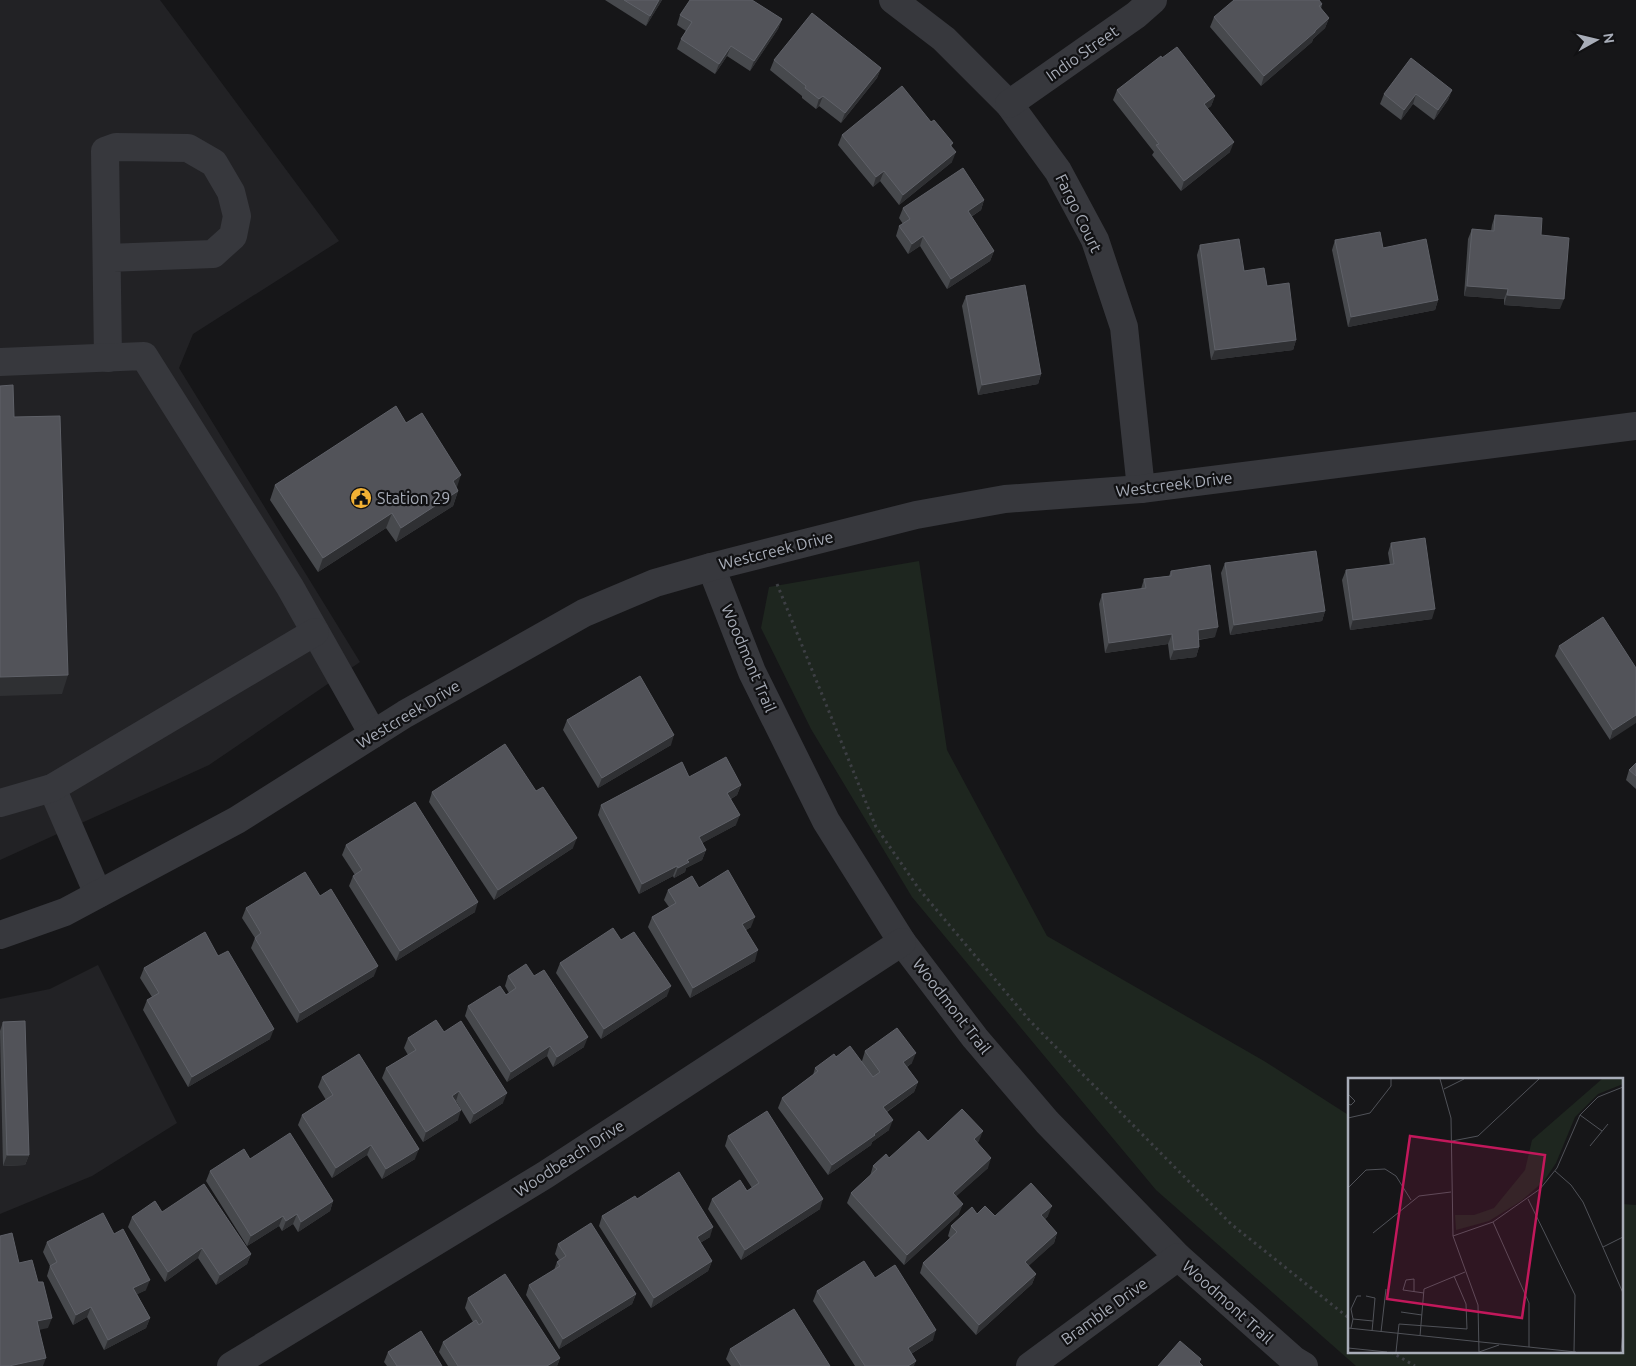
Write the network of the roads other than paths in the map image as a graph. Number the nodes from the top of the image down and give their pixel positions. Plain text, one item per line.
1 (893, 0) edge
2 (1153, 0) edge
3 (1009, 104) junction
4 (107, 258) junction
5 (108, 358) junction
6 (0, 362) edge
7 (1636, 426) edge
8 (1141, 490) junction
9 (711, 567) junction
10 (315, 632) junction
11 (373, 734) junction
12 (52, 788) junction
13 (0, 803) edge
14 (98, 894) junction
15 (0, 935) edge
16 (902, 942) junction
17 (1178, 1257) junction
18 (231, 1366) edge
19 (1030, 1366) edge
20 (1304, 1366) edge

1 - 3 street, Fargo Court
2 - 3 street, Indio Street
3 - 8 street, Fargo Court
4 - 4 street
4 - 5 street
5 - 6 street
5 - 10 street
7 - 8 street, Westcreek Drive
8 - 9 street, Westcreek Drive
9 - 11 street, Westcreek Drive
9 - 16 street, Woodmont Trail
10 - 11 street
10 - 12 street
11 - 14 street, Westcreek Drive
12 - 13 street
12 - 14 street
14 - 15 street, Westcreek Drive
16 - 17 street, Woodmont Trail
16 - 18 street, Woodbeach Drive
17 - 19 street, Bramble Drive
17 - 20 street, Woodmont Trail

